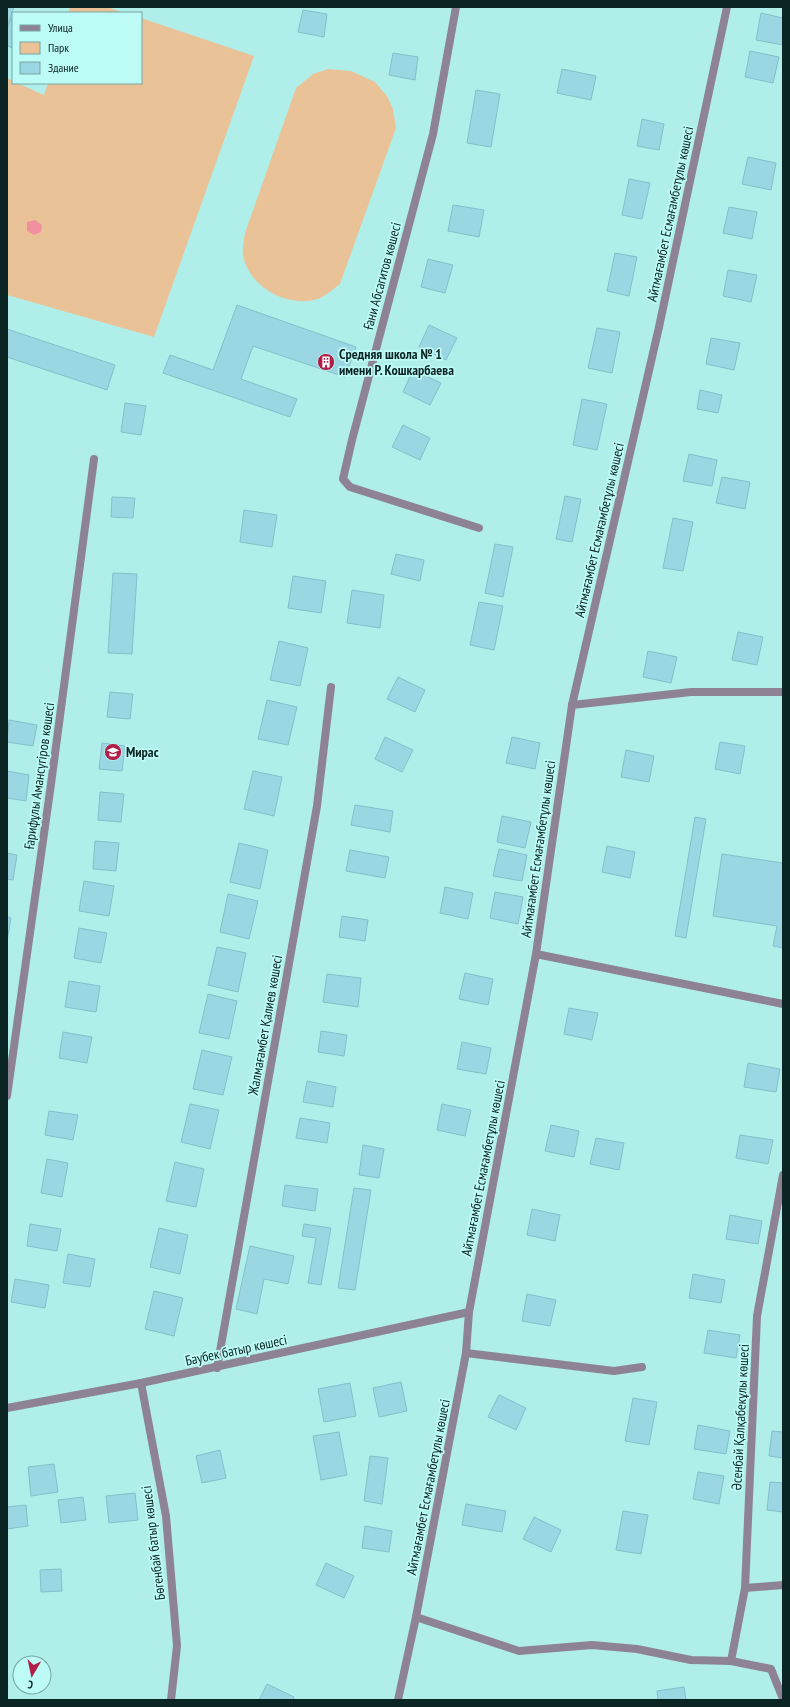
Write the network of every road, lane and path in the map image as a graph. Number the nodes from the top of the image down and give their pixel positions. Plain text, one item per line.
1 (456, 7) edge
2 (727, 7) edge
3 (94, 459) dead end
4 (479, 528) dead end
5 (332, 686) dead end
6 (783, 692) edge
7 (572, 706) junction
8 (536, 954) junction
9 (783, 1004) edge
10 (7, 1096) edge
11 (783, 1175) edge
12 (469, 1312) junction
13 (466, 1353) junction
14 (642, 1367) dead end
15 (217, 1368) junction
16 (141, 1383) junction
17 (7, 1408) edge
18 (783, 1585) edge
19 (745, 1588) junction
20 (416, 1618) junction
21 (731, 1661) junction
22 (783, 1699) edge
23 (171, 1700) edge
24 (398, 1700) edge

1 - 4 street, Ғани Абсагитов көшесі
2 - 7 street, Айтмағамбет Есмағамбетұлы көшесі
3 - 10 street, Ғарифұлы Амансүгіров көшесі
5 - 15 street, Жалмағамбет Қалиев көшесі
6 - 7 street
7 - 8 street, Айтмағамбет Есмағамбетұлы көшесі
8 - 9 street
8 - 12 street, Айтмағамбет Есмағамбетұлы көшесі
11 - 19 street, Әсенбай Қалқабекұлы көшесі
12 - 13 street, Айтмағамбет Есмағамбетұлы көшесі
12 - 15 street, Баубек батыр көшесі
13 - 14 street
13 - 20 street, Айтмағамбет Есмағамбетұлы көшесі
15 - 16 street, Баубек батыр көшесі
16 - 17 street, Баубек батыр көшесі
16 - 23 street, Бөгенбай батыр көшесі
18 - 19 street
19 - 21 street, Әсенбай Қалқабекұлы көшесі
20 - 21 street
20 - 24 street, Айтмағамбет Есмағамбетұлы көшесі
21 - 22 street

